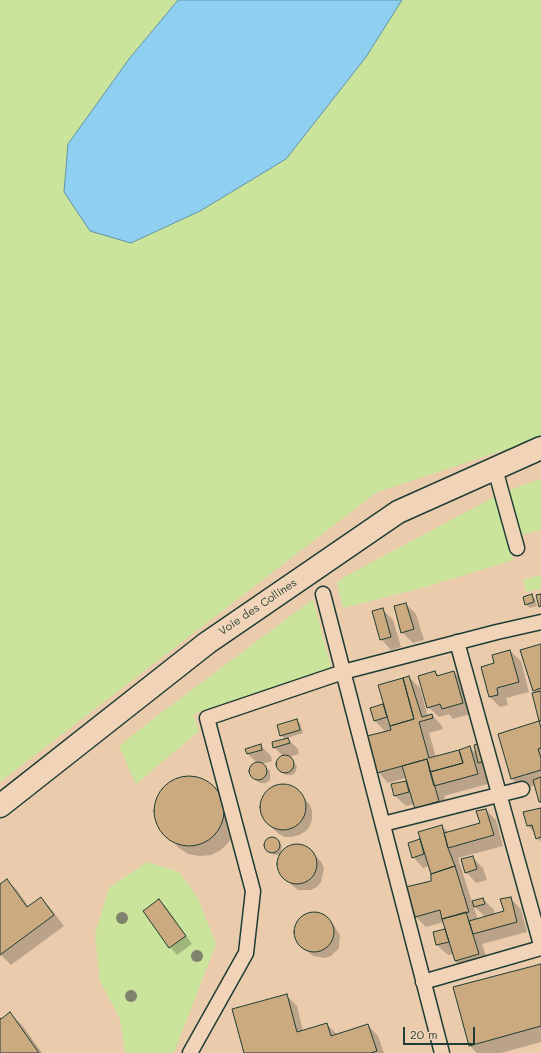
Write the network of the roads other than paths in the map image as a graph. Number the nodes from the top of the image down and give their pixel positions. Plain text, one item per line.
1 (541, 448) edge
2 (495, 469) junction
3 (516, 548) dead end
4 (323, 594) dead end
5 (541, 622) edge
6 (457, 642) junction
7 (344, 672) junction
8 (522, 789) dead end
9 (499, 794) junction
10 (0, 806) edge
11 (383, 824) junction
12 (541, 944) edge
13 (541, 948) edge
14 (423, 982) junction
15 (190, 1053) edge
16 (442, 1053) edge

1 - 2 street, Voie des Collines
2 - 3 lane
2 - 10 street, Voie des Collines
4 - 7 lane
5 - 6 lane
6 - 7 lane
6 - 9 lane
7 - 11 lane
7 - 15 lane
8 - 9 lane
9 - 11 lane
9 - 12 lane
11 - 14 lane
13 - 14 lane
14 - 16 lane

